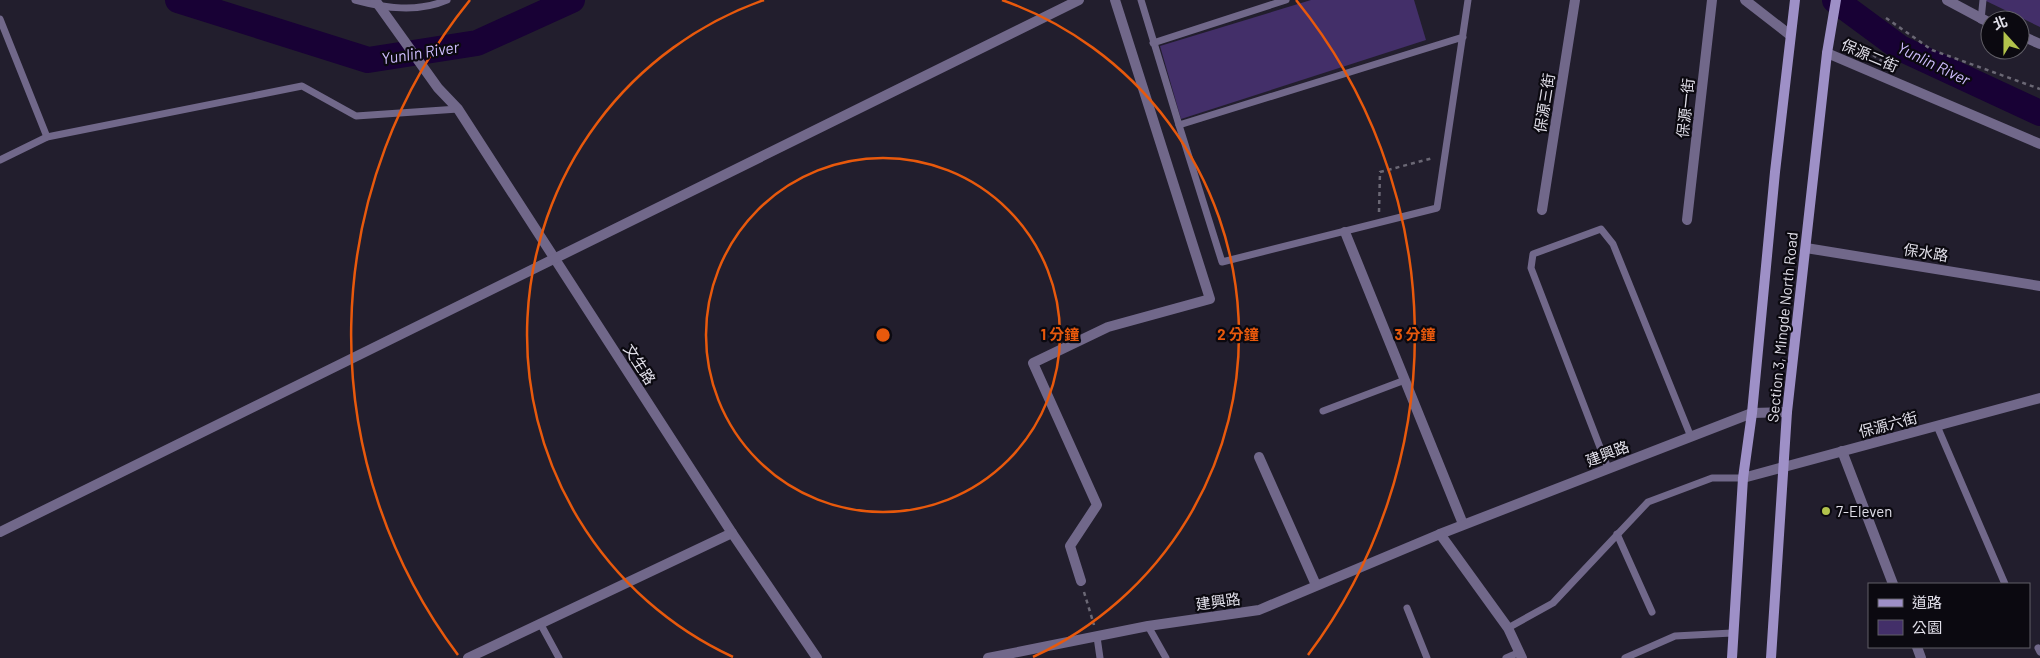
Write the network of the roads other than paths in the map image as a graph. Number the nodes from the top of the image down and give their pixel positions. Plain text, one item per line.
1 (355, 0) edge
2 (446, 0) edge
3 (1079, 0) edge
4 (1115, 0) edge
5 (1141, 0) edge
6 (1286, 0) edge
7 (1468, 0) edge
8 (1575, 0) edge
9 (1712, 0) edge
10 (1745, 0) edge
11 (1836, 0) edge
12 (1947, 0) edge
13 (1795, 1) edge
14 (377, 3) edge
15 (0, 19) edge
16 (1980, 19) edge
17 (1790, 34) junction
18 (1463, 37) junction
19 (1153, 43) junction
20 (1826, 53) junction
21 (458, 109) junction
22 (1179, 125) junction
23 (47, 137) junction
24 (2040, 144) edge
25 (0, 160) edge
26 (1542, 210) dead end
27 (1687, 220) dead end
28 (1346, 232) junction
29 (1806, 248) junction
30 (554, 258) junction
31 (2040, 286) edge
32 (1405, 380) junction
33 (2040, 398) edge
34 (1323, 411) dead end
35 (1787, 412) junction
36 (1752, 413) junction
37 (1937, 426) junction
38 (1691, 437) junction
39 (1842, 452) junction
40 (1259, 457) dead end
41 (1784, 466) junction
42 (1608, 468) junction
43 (1743, 478) junction
44 (1463, 524) junction
45 (0, 532) edge
46 (732, 533) junction
47 (1440, 534) junction
48 (1617, 534) junction
49 (1081, 581) road end
50 (1893, 583) edge
51 (2005, 583) edge
52 (1316, 585) junction
53 (1407, 608) dead end
54 (1652, 612) dead end
55 (540, 623) junction
56 (1148, 626) junction
57 (1508, 628) junction
58 (1732, 633) junction
59 (1097, 637) junction
60 (1521, 655) edge
61 (468, 658) edge
62 (559, 658) edge
63 (817, 658) edge
64 (988, 658) edge
65 (1100, 658) edge
66 (1166, 658) edge
67 (1427, 658) edge
68 (1506, 658) edge
69 (1625, 658) edge
70 (1732, 658) edge
71 (1771, 658) edge

1 - 14 lane
2 - 14 lane
3 - 30 street
4 - 49 street
5 - 19 lane
6 - 19 lane
7 - 18 lane
8 - 26 street, 保源三街
9 - 27 street, 保源一街
10 - 17 street
11 - 20 main road, Section 3, Mingde North Road
12 - 16 street
13 - 17 main road, Section 3, Mingde North Road
14 - 21 street, 文生路
15 - 23 lane
17 - 36 main road, Section 3, Mingde North Road
18 - 22 lane
18 - 28 lane
19 - 22 lane
20 - 24 street, 保源二街
20 - 29 main road, Section 3, Mingde North Road
21 - 23 lane
21 - 30 street, 文生路
22 - 28 lane
23 - 25 lane
28 - 32 street
29 - 31 street, 保水路
29 - 35 main road, Section 3, Mingde North Road
30 - 45 street
30 - 46 street, 文生路
32 - 34 lane
32 - 44 street
33 - 37 street, 保源六街
35 - 36 street, 建興路
35 - 41 main road, Section 3, Mingde North Road
36 - 38 street, 建興路
36 - 43 main road, Section 3, Mingde North Road
37 - 39 street, 保源六街
37 - 51 lane
38 - 42 street, 建興路
38 - 42 lane
39 - 41 street, 保源六街
39 - 50 street
40 - 52 street
41 - 43 street, 保源六街
41 - 71 main road, Section 3, Mingde North Road
42 - 44 street, 建興路
43 - 48 lane
43 - 58 main road, Section 3, Mingde North Road
44 - 47 street, 建興路
46 - 55 street
46 - 63 street, 文生路
47 - 52 street, 建興路
47 - 57 street
48 - 54 lane
48 - 57 lane
52 - 56 street, 建興路
53 - 67 lane
55 - 61 street
55 - 62 lane
56 - 59 street, 建興路
56 - 66 lane
57 - 60 street
58 - 69 lane
58 - 70 main road, Section 3, Mingde North Road
59 - 64 street, 建興路
59 - 65 lane
60 - 68 lane

